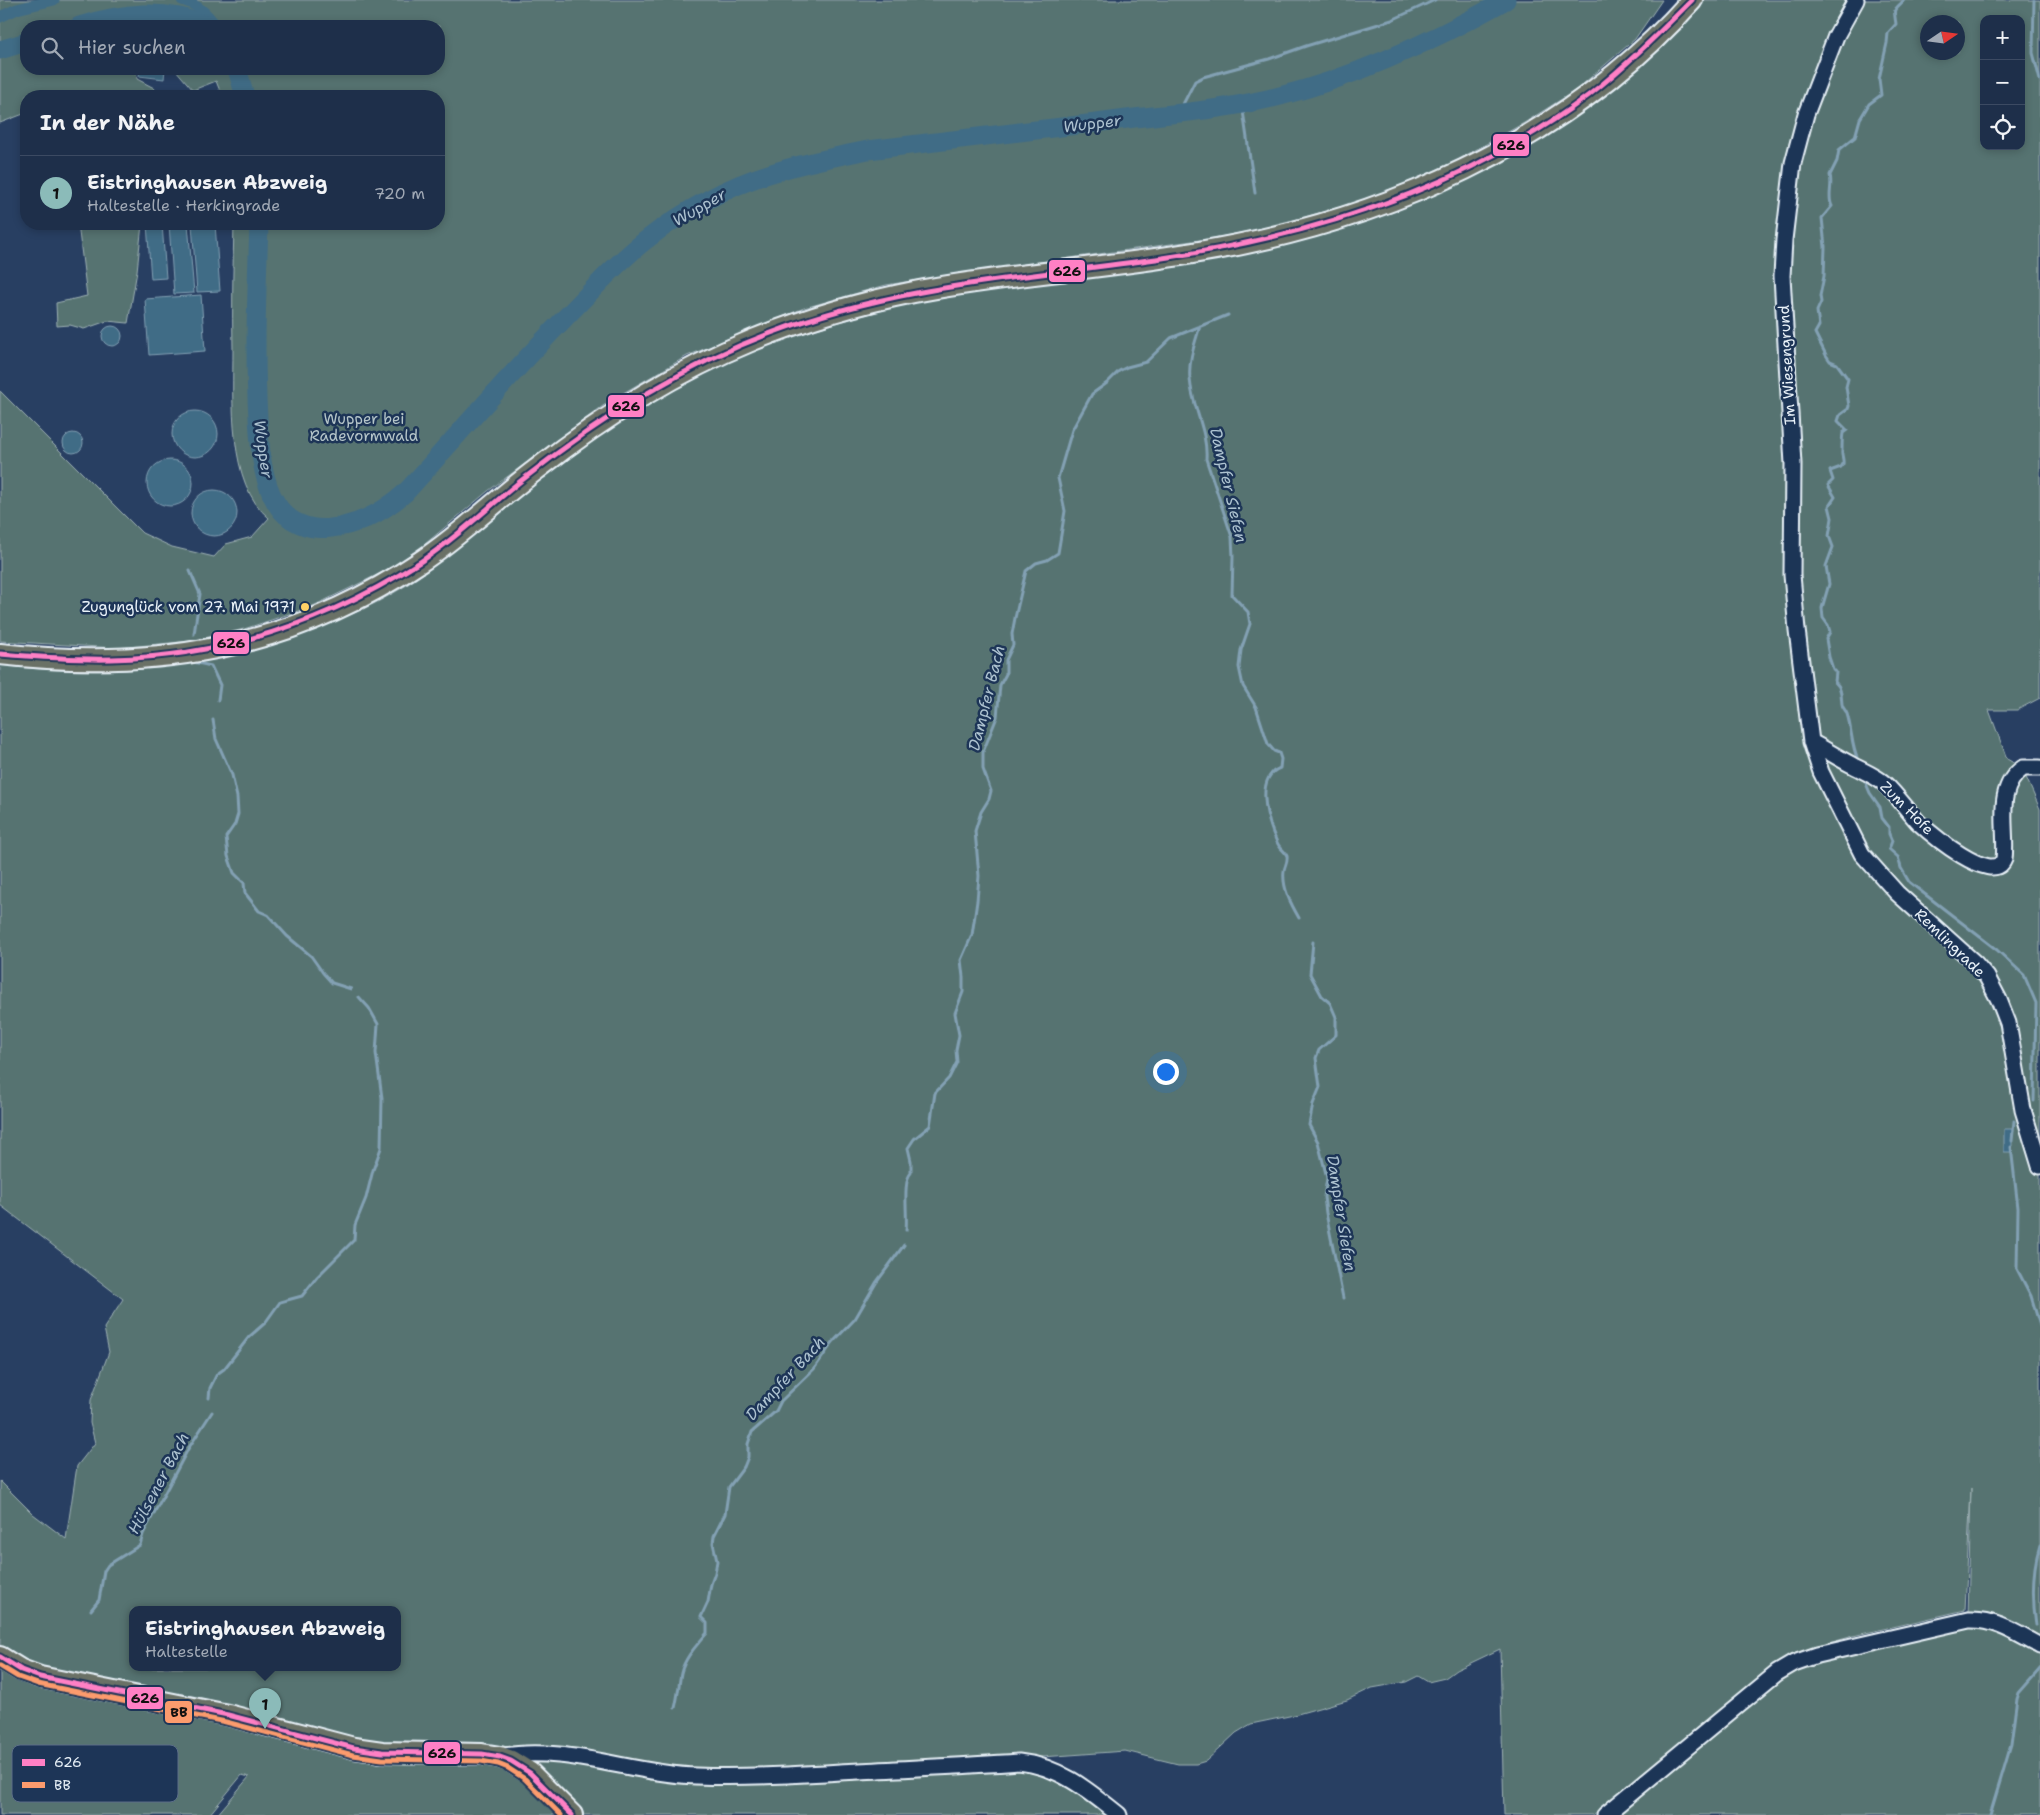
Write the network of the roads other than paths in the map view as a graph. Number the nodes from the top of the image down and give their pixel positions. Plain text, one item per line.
1 (1692, 0) edge
2 (1856, 0) edge
3 (0, 654) edge
4 (1812, 742) junction
5 (2040, 768) edge
6 (2040, 1166) edge
7 (2040, 1646) edge
8 (0, 1657) edge
9 (500, 1757) junction
10 (572, 1815) edge
11 (1119, 1815) edge
12 (1605, 1815) edge

1 - 3 main road
2 - 4 street, Im Wiesengrund
4 - 5 street, Zum Hofe
4 - 6 street, Remlingrade
7 - 12 street
8 - 9 main road
9 - 10 main road
9 - 11 street

